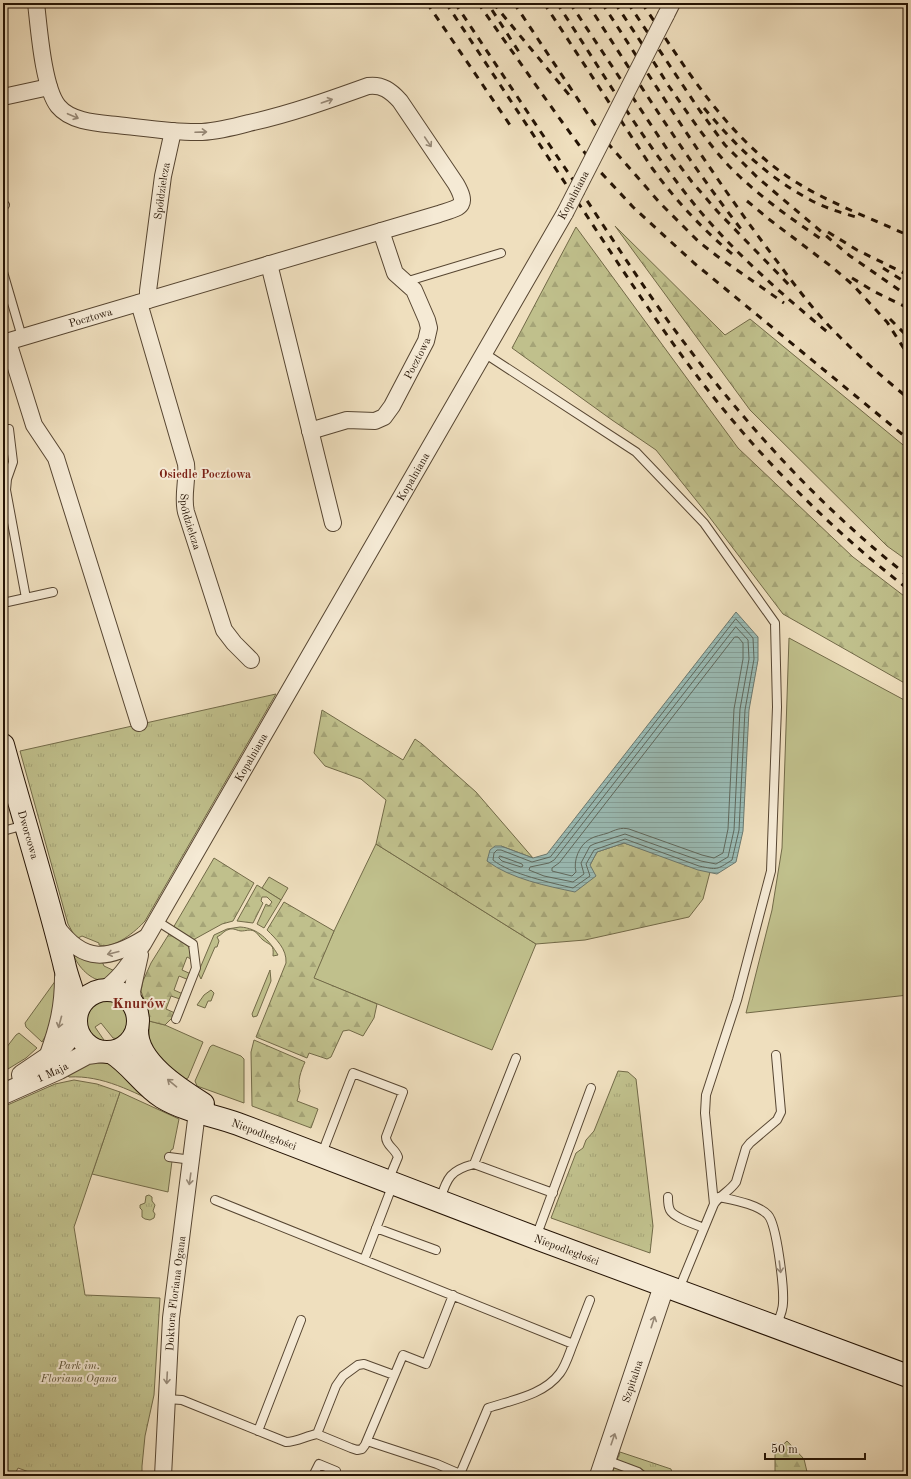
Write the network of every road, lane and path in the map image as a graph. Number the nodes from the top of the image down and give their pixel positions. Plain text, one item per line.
1 (36, 3) edge
2 (669, 9) edge
3 (49, 87) junction
4 (3, 96) edge
5 (173, 131) junction
6 (382, 231) junction
7 (501, 253) dead end
8 (269, 264) junction
9 (3, 272) edge
10 (405, 282) junction
11 (144, 301) junction
12 (11, 341) edge
13 (484, 353) junction
14 (9, 429) dead end
15 (310, 431) junction
16 (333, 523) dead end
17 (53, 592) dead end
18 (26, 598) junction
19 (3, 603) edge
20 (251, 660) dead end
21 (139, 723) dead end
22 (3, 745) edge
23 (26, 825) junction
24 (3, 831) edge
25 (156, 921) junction
26 (54, 924) junction
27 (146, 940) junction
28 (65, 970) junction
29 (103, 990) junction
30 (134, 1006) junction
31 (76, 1017) junction
32 (176, 1018) dead end
33 (137, 1030) junction
34 (106, 1052) junction
35 (776, 1055) dead end
36 (49, 1057) junction
37 (516, 1058) dead end
38 (3, 1088) edge
39 (591, 1088) dead end
40 (3, 1094) edge
41 (197, 1112) junction
42 (227, 1120) junction
43 (321, 1156) junction
44 (170, 1157) dead end
45 (192, 1160) junction
46 (474, 1164) junction
47 (391, 1183) junction
48 (553, 1193) junction
49 (668, 1197) dead end
50 (720, 1197) junction
51 (215, 1200) dead end
52 (440, 1201) junction
53 (714, 1204) junction
54 (376, 1228) junction
55 (704, 1228) junction
56 (536, 1238) junction
57 (436, 1250) dead end
58 (364, 1260) junction
59 (671, 1289) junction
60 (453, 1296) junction
61 (590, 1300) dead end
62 (302, 1320) dead end
63 (776, 1327) junction
64 (573, 1344) junction
65 (394, 1375) junction
66 (908, 1376) edge
67 (166, 1399) junction
68 (258, 1431) junction
69 (317, 1434) junction
70 (368, 1440) junction
71 (603, 1468) edge
72 (336, 1471) dead end
73 (163, 1476) edge
74 (313, 1476) edge
75 (643, 1476) edge

1 - 3 street
2 - 13 street, Kopalniana, bridge
3 - 4 street
3 -> 5 street
5 -> 6 street, Pocztowa
5 - 11 street, Spółdzielcza
6 - 8 street, Pocztowa
6 - 10 street, Pocztowa
7 - 10 lane
8 - 11 street, Pocztowa
8 - 15 street
9 - 12 lane
10 - 15 street, Pocztowa
11 - 12 street, Pocztowa
11 - 20 street, Spółdzielcza
12 - 21 street
13 - 25 street, Kopalniana
13 - 53 lane
14 - 18 lane
15 - 16 street
17 - 18 lane
18 - 19 lane
22 - 23 main road, Dworcowa
23 - 24 lane
23 - 26 main road, Dworcowa
25 - 27 street, Kopalniana
25 - 32 lane
27 -> 26 street
26 - 28 main road, Dworcowa
26 - 29 main road, Dworcowa
27 - 29 street, Kopalniana
27 - 30 street, Kopalniana
28 - 31 main road, Dworcowa
28 -> 36 street
29 - 30 main road
29 - 31 main road
30 - 33 main road
31 - 34 main road
31 - 36 street, 1 Maja
33 - 34 main road
42 -> 33 main road, Niepodległości
34 - 40 street, 1 Maja
34 - 41 main road, Niepodległości
35 - 50 lane
36 - 38 street, 1 Maja
37 - 46 lane
39 - 48 lane
41 - 42 main road, Niepodległości
41 - 45 street, Doktora Floriana Ogana
42 - 43 main road, Niepodległości
43 - 47 main road, Niepodległości
43 - 47 lane
44 - 45 lane
45 -> 67 street, Doktora Floriana Ogana
46 - 48 lane
46 - 52 lane
47 - 52 main road, Niepodległości
47 - 54 lane
48 - 56 lane
49 - 55 lane
50 - 53 lane
50 -> 63 lane
51 - 58 lane
52 - 56 main road, Niepodległości
53 - 55 lane
54 - 57 lane
54 - 58 lane
55 - 59 lane
56 - 59 main road, Niepodległości
58 - 60 lane
59 - 63 main road, Niepodległości
71 -> 59 street, Szpitalna
60 - 64 lane
60 - 65 lane
61 - 64 lane
62 - 68 lane
63 - 66 main road, Niepodległości
64 - 70 lane
65 - 69 lane
65 - 70 lane
67 - 68 lane
67 - 73 street, Doktora Floriana Ogana
68 - 69 lane
69 - 70 lane
71 - 75 lane
72 - 74 lane

